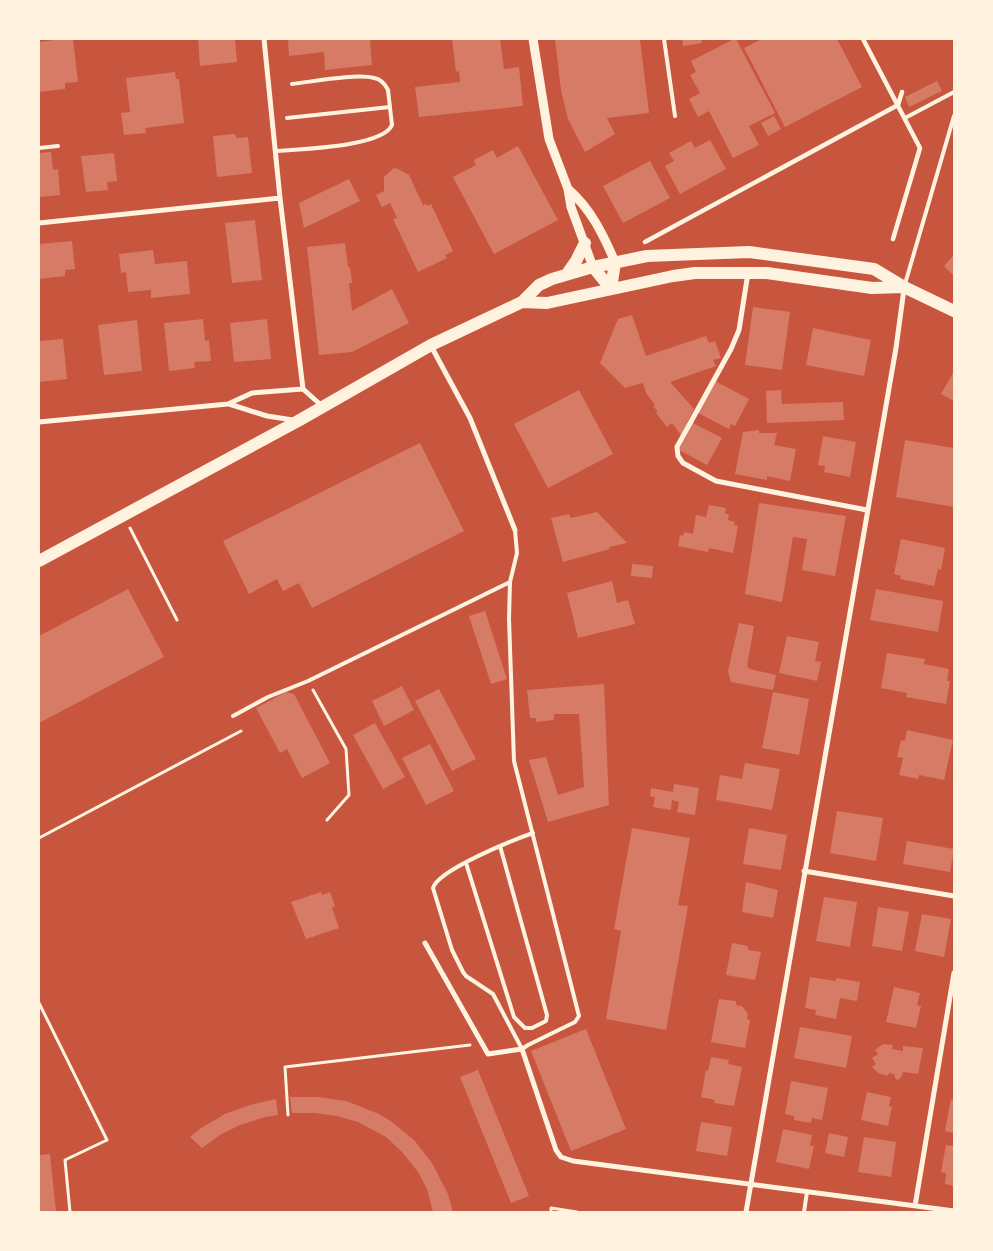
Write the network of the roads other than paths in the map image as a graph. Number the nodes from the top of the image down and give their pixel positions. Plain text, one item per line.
1 (264, 39) edge
2 (533, 39) edge
3 (664, 39) edge
4 (863, 39) edge
5 (292, 84) dead end
6 (902, 92) dead end
7 (954, 92) edge
8 (898, 105) junction
9 (390, 107) junction
10 (675, 116) dead end
11 (954, 116) edge
12 (287, 118) dead end
13 (905, 118) junction
14 (58, 146) dead end
15 (39, 148) edge
16 (276, 151) junction
17 (568, 189) junction
18 (280, 198) junction
19 (39, 222) edge
20 (893, 240) dead end
21 (645, 242) dead end
22 (584, 243) junction
23 (615, 262) junction
24 (593, 266) junction
25 (748, 272) junction
26 (567, 274) junction
27 (904, 287) junction
28 (611, 288) junction
29 (522, 302) junction
30 (954, 311) edge
31 (431, 345) junction
32 (303, 388) junction
33 (228, 404) junction
34 (322, 406) junction
35 (298, 421) junction
36 (39, 422) edge
37 (867, 510) junction
38 (515, 530) joint
39 (39, 561) edge
40 (510, 582) junction
41 (233, 716) dead end
42 (532, 833) junction
43 (500, 846) junction
44 (466, 863) junction
45 (804, 871) junction
46 (954, 896) edge
47 (425, 943) dead end
48 (954, 973) edge
49 (522, 1049) junction
50 (750, 1184) junction
51 (807, 1192) junction
52 (915, 1206) junction
53 (954, 1211) edge
54 (746, 1212) edge
55 (804, 1212) edge

1 - 16 street
2 - 17 street
3 - 10 lane
4 - 8 street
5 - 9 lane
6 - 8 street
7 - 13 lane
8 - 13 street
8 - 21 street
9 - 12 lane
9 - 16 lane
11 - 27 lane
13 - 20 street
14 - 15 lane
16 - 18 street
17 - 22 street
17 - 23 street
18 - 19 street
18 - 32 street
22 - 24 street
22 - 26 main road
23 - 24 main road
23 - 27 main road
23 - 28 main road
24 - 26 main road
24 - 28 main road
25 - 27 main road
25 - 28 main road
25 - 37 street
26 - 29 main road
27 - 30 main road
27 - 37 street
28 - 29 main road
29 - 31 main road
31 - 34 main road
31 - 38 street
32 - 33 street
32 - 34 street
33 - 35 street
33 - 36 street
34 - 35 main road
35 - 39 main road
37 - 45 street
38 - 40 lane
40 - 41 lane
40 - 42 lane
42 - 43 lane
42 - 49 lane
43 - 44 lane
43 - 44 lane
44 - 49 lane
45 - 46 street
45 - 50 street
47 - 49 street
48 - 52 street
49 - 50 street
50 - 51 street
50 - 54 street
51 - 52 street
51 - 55 lane
52 - 53 street

